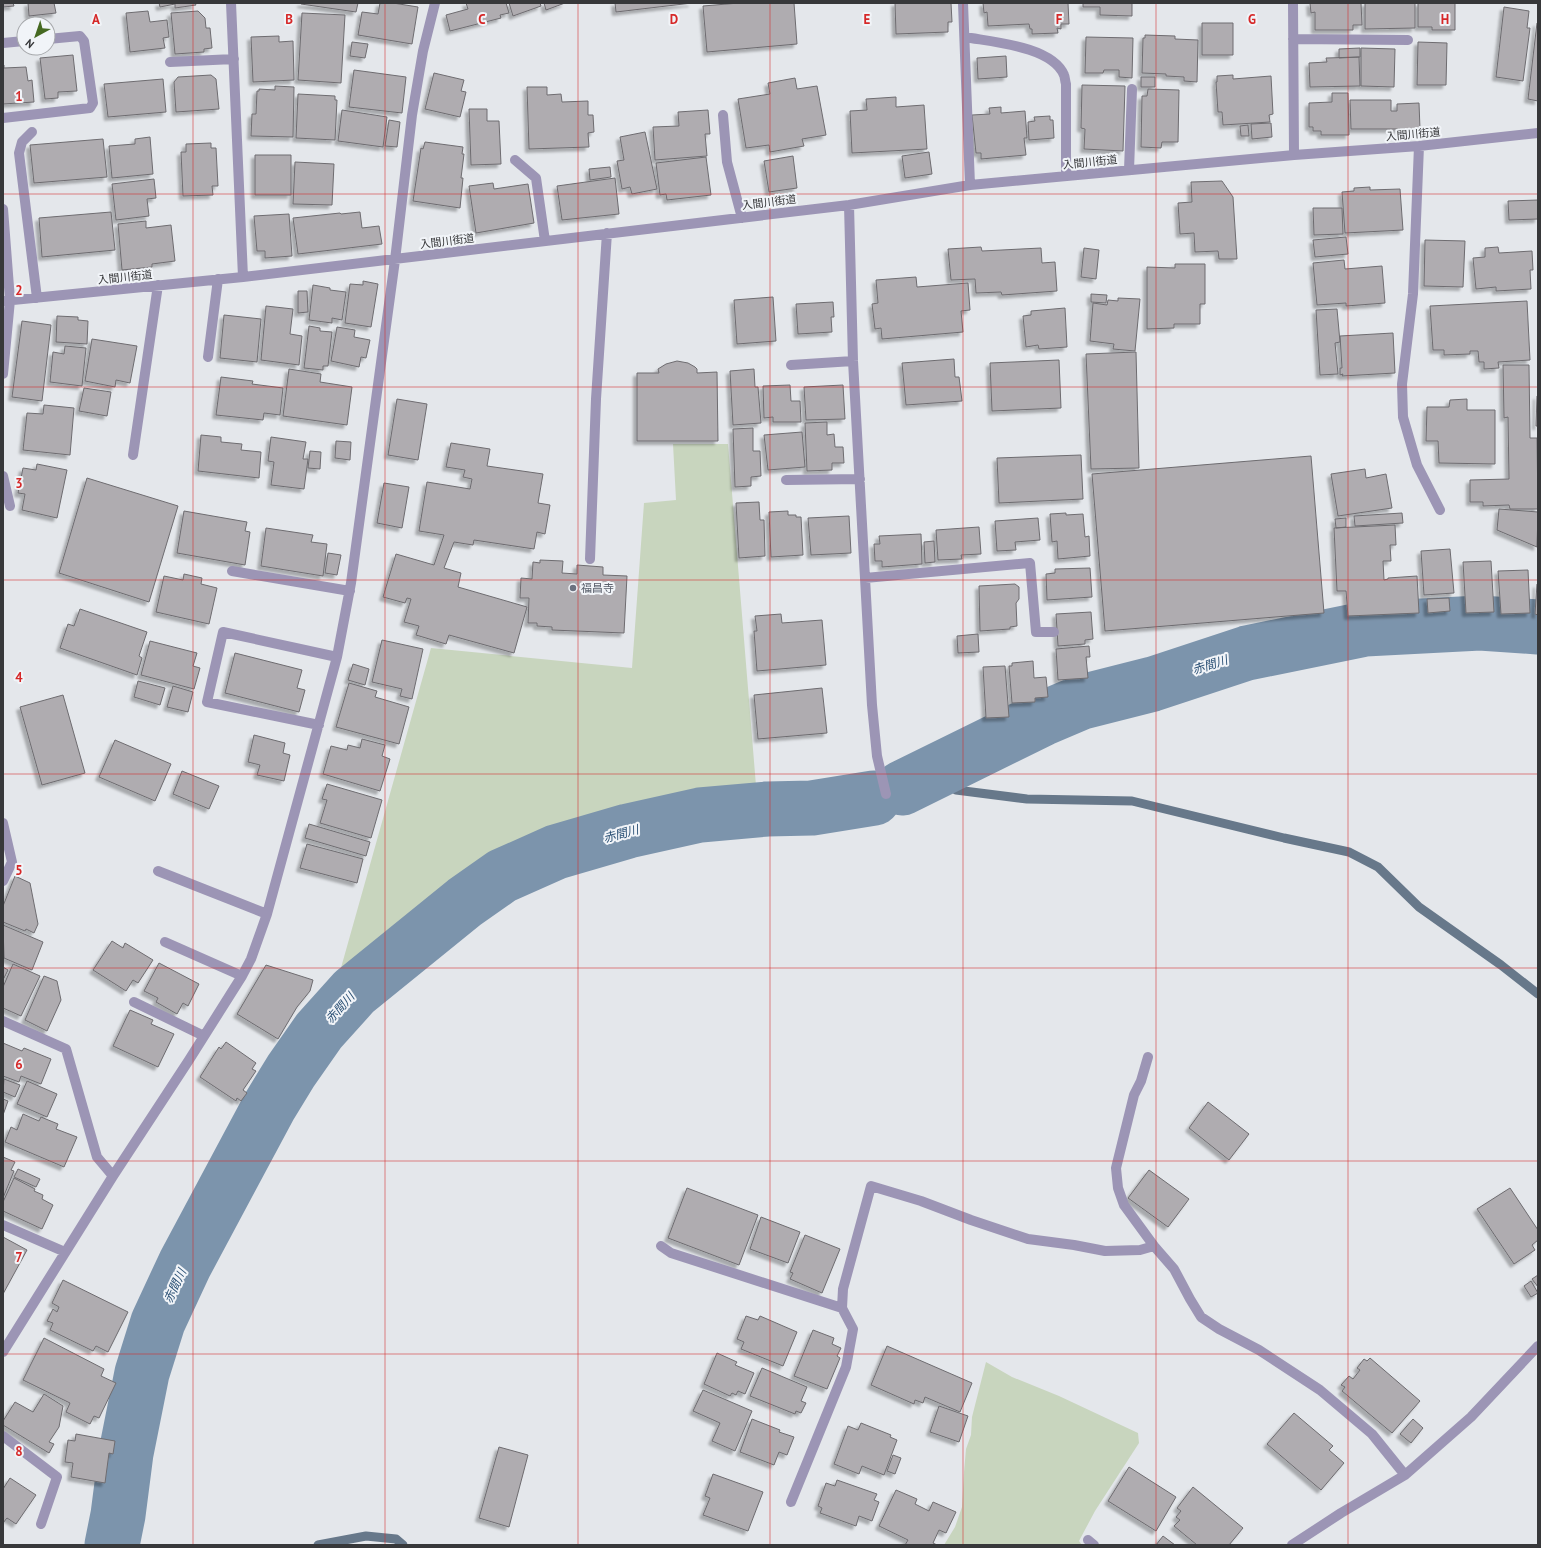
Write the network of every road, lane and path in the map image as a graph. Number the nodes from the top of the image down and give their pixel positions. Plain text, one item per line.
1 (231, 3) edge
2 (435, 3) edge
3 (964, 3) edge
4 (1293, 3) edge
5 (965, 37) junction
6 (56, 38) edge
7 (1294, 39) junction
8 (1408, 40) dead end
9 (16, 42) edge
10 (3, 43) edge
11 (234, 59) junction
12 (170, 62) dead end
13 (1132, 89) dead end
14 (723, 115) dead end
15 (3, 118) edge
16 (32, 132) dead end
17 (1538, 133) edge
18 (1419, 146) junction
19 (1294, 155) junction
20 (516, 160) dead end
21 (1129, 170) junction
22 (1066, 176) junction
23 (970, 185) junction
24 (849, 205) junction
25 (3, 209) edge
26 (742, 218) junction
27 (606, 233) junction
28 (545, 241) junction
29 (395, 260) junction
30 (243, 277) junction
31 (218, 280) junction
32 (158, 285) junction
33 (37, 298) junction
34 (7, 301) edge
35 (208, 357) dead end
36 (853, 361) junction
37 (791, 365) dead end
38 (3, 374) edge
39 (133, 455) dead end
40 (3, 476) edge
41 (860, 479) junction
42 (786, 480) dead end
43 (10, 506) dead end
44 (1440, 510) dead end
45 (590, 559) dead end
46 (232, 571) dead end
47 (865, 578) junction
48 (350, 591) junction
49 (1054, 632) dead end
50 (337, 657) junction
51 (319, 725) junction
52 (886, 794) dead end
53 (3, 823) edge
54 (158, 871) dead end
55 (3, 881) edge
56 (267, 914) junction
57 (165, 942) dead end
58 (242, 976) junction
59 (134, 1002) dead end
60 (3, 1021) edge
61 (204, 1036) junction
62 (1148, 1057) dead end
63 (112, 1176) junction
64 (3, 1224) edge
65 (661, 1246) dead end
66 (1154, 1246) junction
67 (65, 1252) junction
68 (842, 1308) junction
69 (1538, 1346) edge
70 (3, 1352) edge
71 (3, 1436) edge
72 (1405, 1475) junction
73 (791, 1502) dead end
74 (41, 1524) dead end
75 (1292, 1545) edge

1 - 11 street
2 - 29 street
3 - 5 street
4 - 7 street
5 - 22 street
5 - 23 street
6 - 15 street
7 - 8 street
7 - 19 street
9 - 10 street
11 - 12 street
11 - 30 street
13 - 21 street
14 - 26 street
16 - 33 street
17 - 18 street, 入間川街道
18 - 19 street, 入間川街道
18 - 44 street
19 - 21 street, 入間川街道
20 - 28 street
21 - 22 street, 入間川街道
22 - 23 street, 入間川街道
23 - 24 street, 入間川街道
24 - 26 street, 入間川街道
24 - 36 street
25 - 34 street
26 - 27 street, 入間川街道
27 - 28 street, 入間川街道
27 - 45 street
28 - 29 street, 入間川街道
29 - 30 street, 入間川街道
29 - 48 street
30 - 31 street, 入間川街道
31 - 32 street, 入間川街道
31 - 35 street
32 - 33 street, 入間川街道
32 - 39 street
33 - 34 street, 入間川街道
34 - 38 street
36 - 37 street
36 - 41 street
40 - 43 street
41 - 42 street
41 - 47 street
46 - 48 street
47 - 49 street
47 - 52 street
48 - 50 street
50 - 51 street
50 - 51 street
51 - 56 street
53 - 55 street
54 - 56 street
56 - 58 street
57 - 58 street
58 - 61 street
59 - 61 street
60 - 63 street
61 - 63 street
62 - 66 street
63 - 67 street
64 - 67 street
65 - 68 street
66 - 68 street
66 - 72 street
67 - 70 street
68 - 73 street
69 - 72 street
71 - 74 street
72 - 75 street

